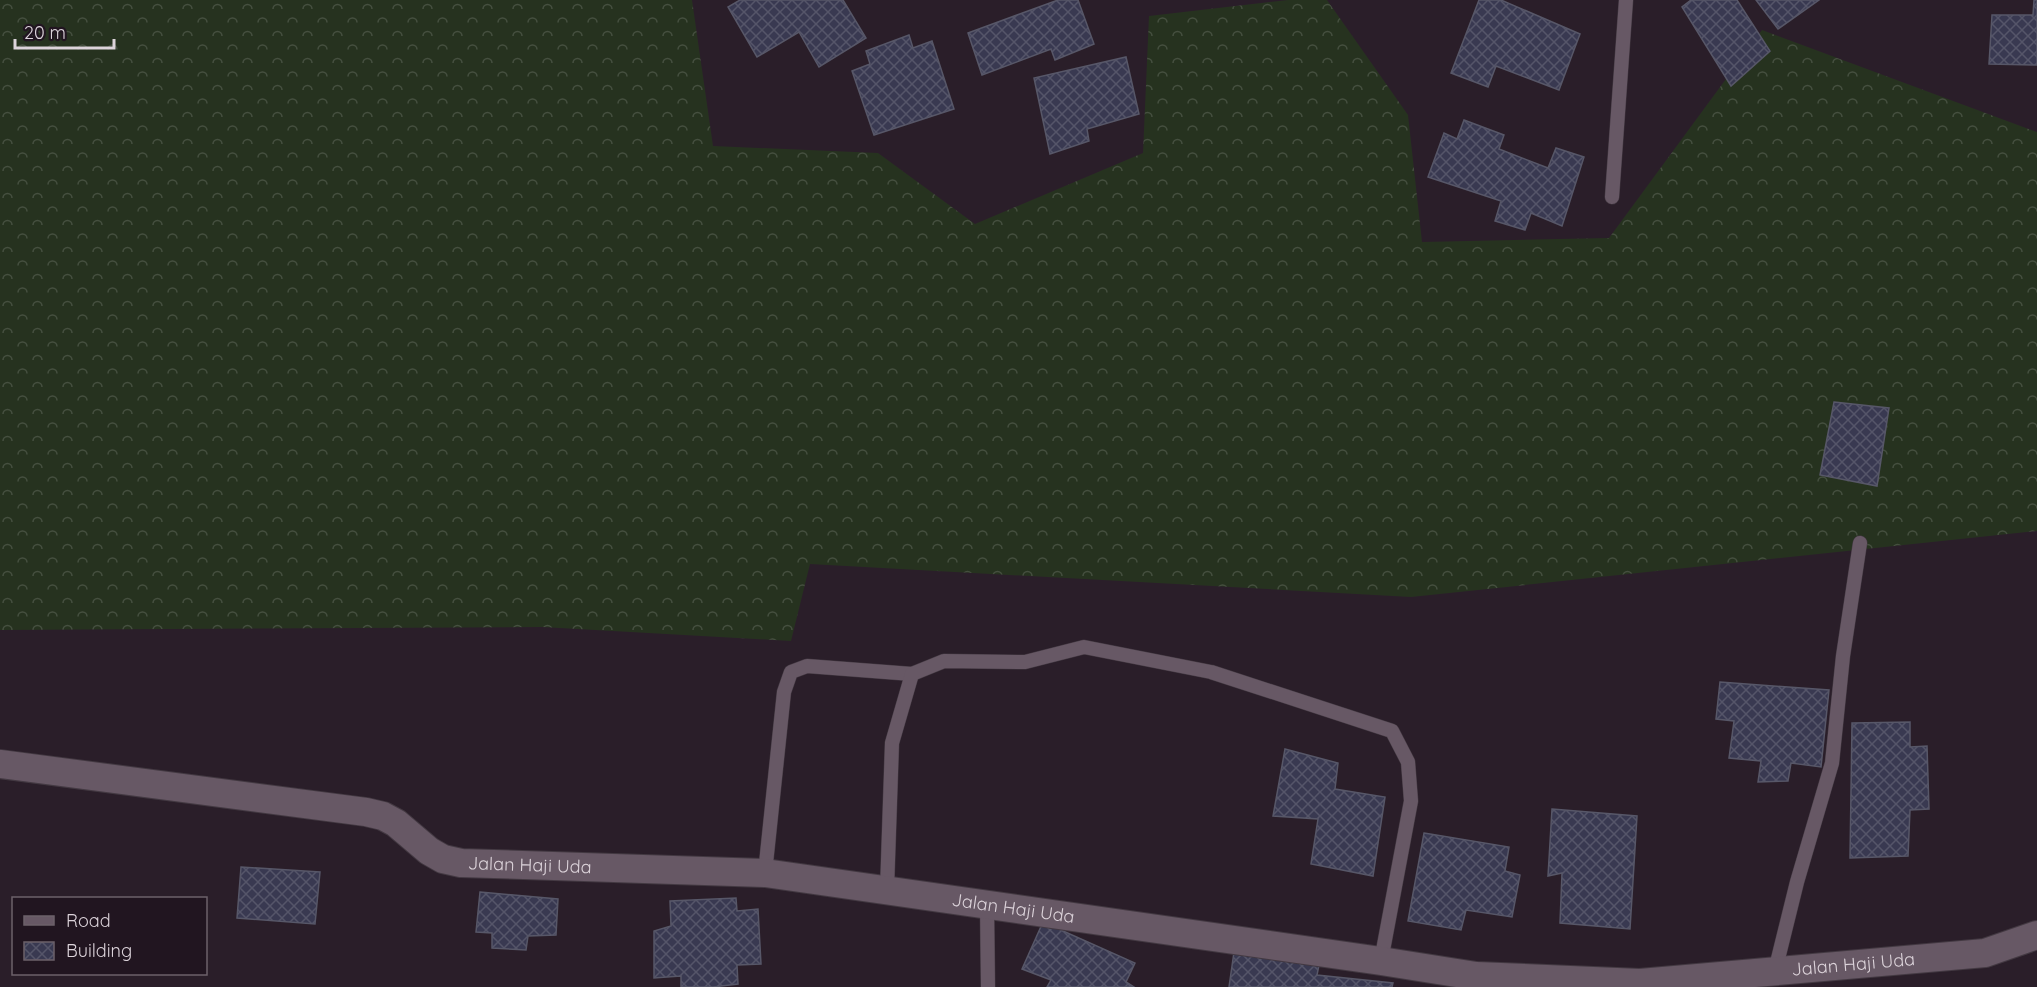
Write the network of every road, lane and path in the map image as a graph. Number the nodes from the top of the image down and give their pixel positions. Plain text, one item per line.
1 (1626, 0) edge
2 (1611, 197) dead end
3 (1860, 543) dead end
4 (912, 674) junction
5 (0, 764) edge
6 (765, 873) junction
7 (887, 890) junction
8 (987, 904) junction
9 (2037, 935) edge
10 (1381, 961) junction
11 (1775, 971) junction
12 (1473, 982) edge
13 (1615, 984) edge
14 (988, 987) edge

1 - 2 lane
3 - 11 lane
4 - 6 lane
4 - 7 lane
4 - 10 lane
5 - 6 street, Jalan Haji Uda
6 - 7 street, Jalan Haji Uda
7 - 8 street, Jalan Haji Uda
8 - 10 street, Jalan Haji Uda
8 - 14 lane
9 - 11 street, Jalan Haji Uda
10 - 12 street, Jalan Haji Uda
11 - 13 street, Jalan Haji Uda
12 - 13 street, Jalan Haji Uda

